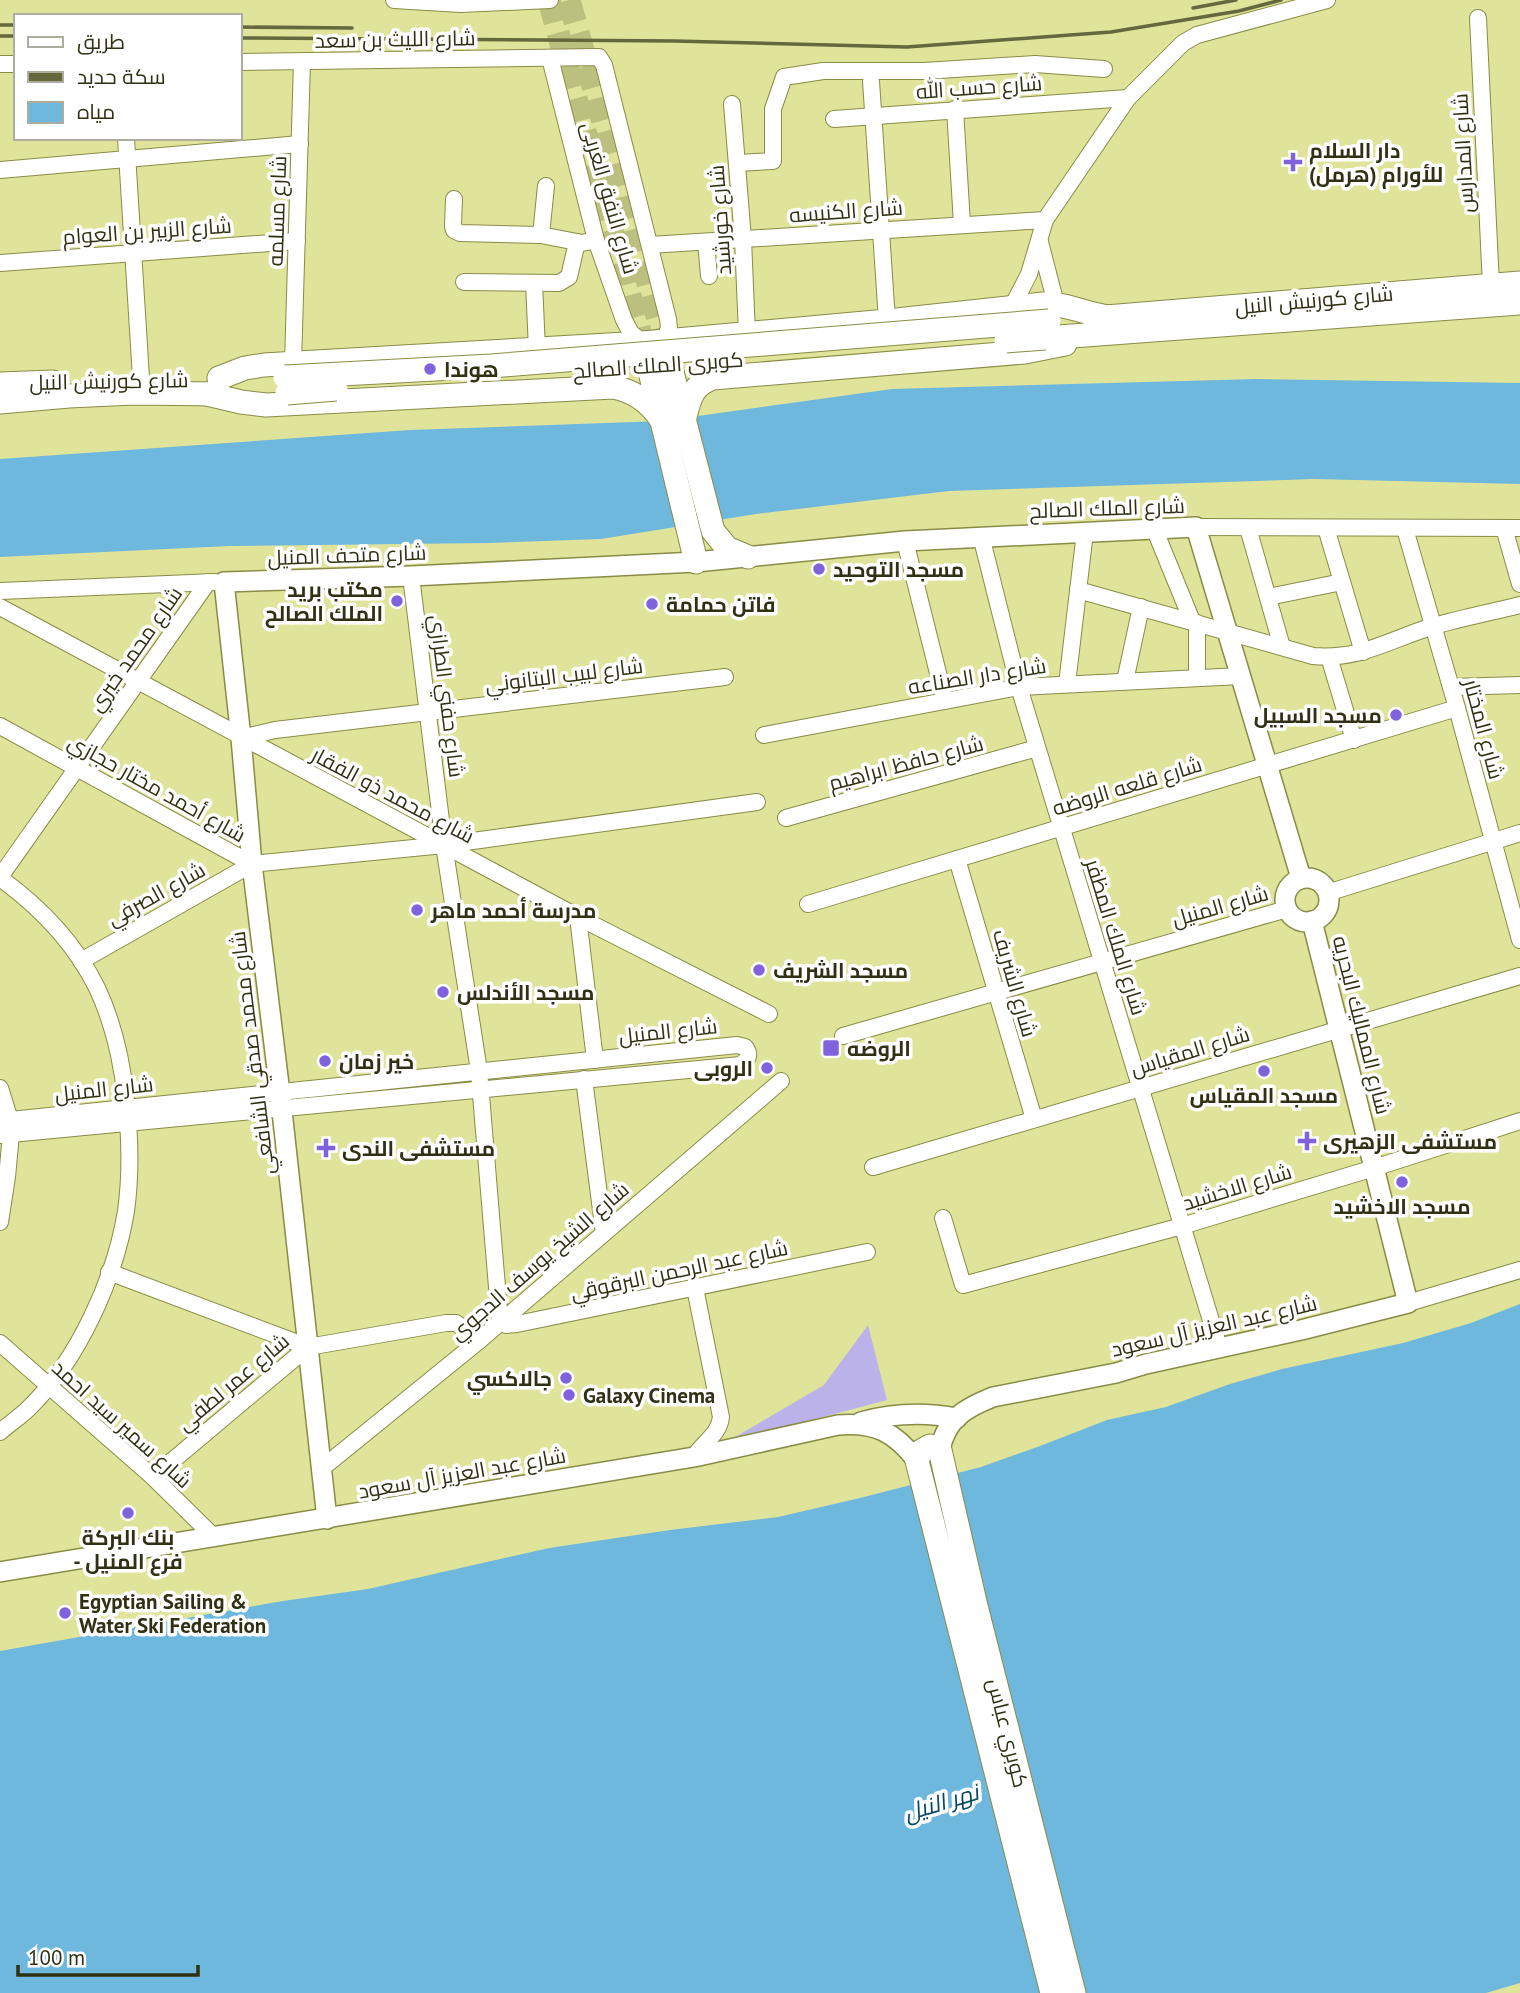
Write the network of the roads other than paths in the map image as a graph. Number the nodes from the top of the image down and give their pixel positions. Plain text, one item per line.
1 (394, 0) edge
2 (550, 0) edge
3 (1327, 0) edge
4 (1478, 18) dead end
5 (599, 57) joint
6 (550, 58) junction
7 (302, 61) junction
8 (242, 62) edge
9 (1104, 69) dead end
10 (871, 81) dead end
11 (1128, 98) junction
12 (732, 104) dead end
13 (955, 109) junction
14 (874, 117) junction
15 (834, 119) dead end
16 (126, 140) edge
17 (300, 144) junction
18 (127, 160) junction
19 (737, 163) junction
20 (0, 170) edge
21 (546, 186) dead end
22 (454, 199) dead end
23 (1045, 220) junction
24 (962, 224) junction
25 (881, 230) junction
26 (541, 235) junction
27 (743, 239) junction
28 (596, 240) junction
29 (297, 241) junction
30 (1039, 241) junction
31 (577, 242) junction
32 (706, 242) junction
33 (650, 245) junction
34 (133, 254) junction
35 (0, 263) edge
36 (709, 276) dead end
37 (464, 282) dead end
38 (534, 283) junction
39 (1520, 283) edge
40 (1491, 285) junction
41 (1520, 303) edge
42 (1056, 304) junction
43 (1013, 307) junction
44 (887, 321) junction
45 (1109, 325) junction
46 (747, 334) junction
47 (653, 342) junction
48 (560, 348) junction
49 (537, 349) junction
50 (293, 362) junction
51 (750, 375) junction
52 (141, 378) junction
53 (0, 384) edge
54 (213, 386) junction
55 (566, 390) junction
56 (648, 397) junction
57 (0, 402) edge
58 (679, 415) junction
59 (1196, 527) junction
60 (1154, 528) junction
61 (1248, 528) junction
62 (1326, 528) junction
63 (1512, 528) edge
64 (1405, 529) junction
65 (1085, 532) junction
66 (981, 536) junction
67 (700, 537) junction
68 (905, 541) junction
69 (748, 557) junction
70 (411, 576) junction
71 (216, 582) junction
72 (1342, 582) junction
73 (1520, 584) edge
74 (1078, 590) junction
75 (0, 591) edge
76 (1268, 597) junction
77 (1520, 605) edge
78 (0, 607) edge
79 (1140, 607) junction
80 (1194, 622) junction
81 (1433, 626) junction
82 (1227, 631) junction
83 (1282, 647) junction
84 (1363, 652) junction
85 (1329, 657) junction
86 (1241, 676) junction
87 (725, 677) dead end
88 (1197, 678) junction
89 (139, 681) junction
90 (1125, 681) junction
91 (1066, 684) junction
92 (1520, 685) edge
93 (1018, 687) junction
94 (1451, 688) junction
95 (944, 701) junction
96 (1457, 709) junction
97 (428, 713) junction
98 (0, 726) edge
99 (764, 735) dead end
100 (241, 738) junction
101 (1354, 740) junction
102 (1037, 748) junction
103 (1268, 766) junction
104 (78, 769) junction
105 (757, 802) dead end
106 (786, 817) dead end
107 (1062, 828) junction
108 (1520, 832) edge
109 (1493, 840) junction
110 (444, 845) junction
111 (957, 859) junction
112 (252, 864) junction
113 (0, 877) edge
114 (1301, 878) junction
115 (1328, 893) junction
116 (808, 904) dead end
117 (1287, 909) junction
118 (578, 917) junction
119 (1312, 921) junction
120 (1520, 940) edge
121 (81, 961) junction
122 (1102, 962) junction
123 (1520, 976) edge
124 (996, 992) junction
125 (769, 1014) dead end
126 (1339, 1028) junction
127 (843, 1036) dead end
128 (595, 1060) junction
129 (479, 1071) junction
130 (584, 1079) junction
131 (781, 1081) dead end
132 (0, 1088) edge
133 (1140, 1088) junction
134 (481, 1089) junction
135 (281, 1100) junction
136 (128, 1116) junction
137 (1034, 1119) junction
138 (1520, 1121) edge
139 (5, 1127) edge
140 (873, 1167) dead end
141 (1374, 1168) junction
142 (943, 1218) dead end
143 (0, 1222) edge
144 (1182, 1226) junction
145 (604, 1233) junction
146 (867, 1252) dead end
147 (1520, 1270) edge
148 (109, 1272) junction
149 (695, 1288) junction
150 (1409, 1303) junction
151 (500, 1323) junction
152 (480, 1340) junction
153 (0, 1343) edge
154 (308, 1347) junction
155 (1219, 1347) junction
156 (48, 1386) junction
157 (957, 1418) junction
158 (857, 1423) junction
159 (0, 1432) edge
160 (940, 1450) junction
161 (694, 1457) junction
162 (919, 1468) junction
163 (321, 1469) junction
164 (153, 1477) junction
165 (327, 1519) junction
166 (214, 1537) junction
167 (0, 1572) edge
168 (1052, 1993) edge
169 (1074, 1993) edge

1 - 2 street
3 - 11 street
4 - 40 street, شارع المدارس
5 - 6 street, شارع الليث بن سعد
5 - 33 street, شارع النفق الغربى
6 - 7 street, شارع الليث بن سعد
6 - 28 street, شارع النفق الغربى
7 - 8 street, شارع الليث بن سعد
7 - 17 street, شارع مسلمه
9 - 19 street
10 - 14 street
11 - 13 street, شارع حسب الله
11 - 23 street
12 - 19 street, شارع خورشيد
13 - 14 street, شارع حسب الله
13 - 24 street
14 - 15 street, شارع حسب الله
14 - 25 street
16 - 18 street
17 - 18 street
17 - 29 street, شارع مسلمه
18 - 20 street
18 - 34 street
19 - 27 street, شارع خورشيد
21 - 26 street
22 - 26 street
23 - 24 street, شارع الكنيسه
23 - 30 street
24 - 25 street, شارع الكنيسه
25 - 27 street, شارع الكنيسه
25 - 44 street
26 - 31 street
27 - 32 street, شارع الكنيسه
27 - 46 street, شارع خورشيد
28 - 31 street
28 - 47 street, شارع النفق الغربى
29 - 34 street, شارع الزبير بن العوام
29 - 50 street, شارع مسلمه
30 - 42 street
30 - 43 street
31 - 38 street
32 - 33 street, شارع الكنيسه
32 - 36 street
33 - 47 street, شارع النفق الغربى
34 - 35 street, شارع الزبير بن العوام
34 - 52 street
37 - 38 street
38 - 49 street
39 - 40 highway, شارع كورنيش النيل
40 - 45 highway, شارع كورنيش النيل
41 - 45 highway, شارع كورنيش النيل
42 - 43 highway
42 - 45 highway
43 - 44 highway
44 - 46 highway
45 - 51 highway
45 - 54 highway, كوبرى الملك الصالح, bridge
46 - 47 highway
46 - 51 highway
47 - 48 highway
47 - 56 highway
47 - 58 highway
48 - 49 highway
48 - 55 highway
49 - 50 highway
50 - 54 highway
51 - 58 highway
52 - 53 highway, شارع كورنيش النيل
52 - 54 highway, شارع كورنيش النيل
54 - 55 highway
54 - 57 highway, شارع كورنيش النيل
55 - 56 highway
56 - 58 highway
58 - 67 highway
59 - 60 main road, شارع الملك الصالح
59 - 61 street, شارع الملك الصالح
59 - 82 main road
60 - 65 main road, شارع الملك الصالح
60 - 80 street
61 - 62 street, شارع الملك الصالح
61 - 76 street
62 - 64 street, شارع الملك الصالح
62 - 72 street
63 - 64 street, شارع الملك الصالح
63 - 73 street
64 - 81 street, شارع المختار
65 - 66 main road, شارع الملك الصالح
65 - 74 street
66 - 68 main road, شارع الملك الصالح
66 - 93 street, شارع الملك المظفر
67 - 69 main road, شارع الملك الصالح
67 - 69 highway
67 - 70 main road, شارع متحف المنيل
68 - 69 main road, شارع الملك الصالح
68 - 95 street
70 - 71 main road, شارع متحف المنيل
70 - 97 street, شارع حفني الطرازي
71 - 75 street, شارع متحف المنيل
71 - 89 street, شارع محمد خيري
71 - 100 main road, شارع محمد صدقي الشافعي
72 - 76 street
72 - 84 street
74 - 79 street
74 - 91 street
76 - 83 street
77 - 81 street
78 - 89 street, شارع محمد ذو الفقار
79 - 80 street
79 - 90 street
80 - 82 street
80 - 88 street
81 - 84 street
81 - 94 street, شارع المختار
82 - 83 street
82 - 86 main road
83 - 85 street
84 - 85 street
85 - 101 street
86 - 88 street, شارع دار الصناعه
86 - 103 main road
87 - 97 street, شارع لبيب البتانوني
88 - 90 street, شارع دار الصناعه
89 - 100 street, شارع محمد ذو الفقار
89 - 104 street, شارع محمد خيري
90 - 91 street, شارع دار الصناعه
91 - 93 street, شارع دار الصناعه
92 - 94 street
93 - 95 street, شارع دار الصناعه
93 - 102 street, شارع الملك المظفر
94 - 96 street, شارع المختار
95 - 99 street, شارع دار الصناعه
96 - 101 street, شارع قلعه الروضه
96 - 109 street, شارع المختار
97 - 100 street, شارع لبيب البتانوني
97 - 110 street, شارع حفني الطرازي
98 - 104 street, شارع أحمد مختار حجازي
100 - 110 street, شارع محمد ذو الفقار
100 - 112 main road, شارع محمد صدقي الشافعي
101 - 103 street, شارع قلعه الروضه
102 - 106 street, شارع حافظ ابراهيم
102 - 107 street, شارع الملك المظفر
103 - 107 street, شارع قلعه الروضه
103 - 114 main road
104 - 112 street, شارع أحمد مختار حجازي
104 - 113 street, شارع محمد خيري
105 - 110 street, شارع أحمد مختار حجازي
107 - 111 street, شارع قلعه الروضه
107 - 122 street, شارع الملك المظفر
108 - 109 street
109 - 115 street
109 - 120 street, شارع المختار
110 - 112 street, شارع أحمد مختار حجازي
110 - 118 street, شارع محمد ذو الفقار
110 - 129 street, شارع حفني الطرازي
111 - 116 street, شارع قلعه الروضه
111 - 124 street, شارع الشريف
112 - 121 street, شارع الصرفي
112 - 135 main road, شارع محمد صدقي الشافعي
113 - 121 street
114 - 115 main road
114 - 117 main road
115 - 119 main road
117 - 119 main road
117 - 122 street, شارع المنيل
118 - 125 street, شارع محمد ذو الفقار
118 - 128 street
119 - 126 main road, شارع المماليك البحريه
121 - 136 street
122 - 124 street, شارع المنيل
122 - 133 street, شارع الملك المظفر
123 - 126 street, شارع المقياس
124 - 127 street, شارع المنيل
124 - 137 street, شارع الشريف
126 - 133 street, شارع المقياس
126 - 141 main road, شارع المماليك البحريه
128 - 129 street, شارع المنيل
128 - 130 street, شارع المنيل
129 - 134 street, شارع حفني الطرازي
129 - 135 street, شارع المنيل
130 - 134 street, شارع المنيل
130 - 145 street
131 - 145 street, شارع الشيخ يوسف الدجوي
132 - 139 street
133 - 137 street, شارع المقياس
133 - 144 street, شارع الملك المظفر
134 - 135 street, شارع المنيل
134 - 151 street, شارع حفني الطرازي
135 - 136 street, شارع المنيل
135 - 154 main road, شارع محمد صدقي الشافعي
136 - 139 street, شارع المنيل
136 - 148 street
137 - 140 street, شارع المقياس
138 - 141 street, شارع الاخشيد
139 - 143 street
141 - 144 street, شارع الاخشيد
141 - 150 main road, شارع المماليك البحريه
142 - 144 street, شارع الاخشيد
144 - 155 street, شارع الملك المظفر
145 - 151 street, شارع الشيخ يوسف الدجوي
146 - 149 street, شارع عبد الرحمن البرقوقي
147 - 150 street, شارع عبد العزيز آل سعود
148 - 154 street
148 - 156 street
149 - 151 street, شارع عبد الرحمن البرقوقي
149 - 161 street
150 - 155 main road, شارع عبد العزيز آل سعود
151 - 152 street, شارع الشيخ يوسف الدجوي
152 - 154 street
152 - 163 street, شارع الشيخ يوسف الدجوي
153 - 156 street, شارع سمير سيد احمد
154 - 163 main road, شارع محمد صدقي الشافعي
154 - 164 street, شارع عمر لطفي
155 - 157 main road, شارع عبد العزيز آل سعود
156 - 159 street
156 - 164 street, شارع سمير سيد احمد
157 - 158 main road
157 - 160 main road, شارع عبد العزيز آل سعود
158 - 161 main road, شارع عبد العزيز آل سعود
158 - 162 main road, شارع عبد العزيز آل سعود
160 - 162 highway
160 - 169 highway, كوبري عباس
161 - 165 main road, شارع عبد العزيز آل سعود
162 - 168 highway, كوبري عباس
163 - 165 main road, شارع محمد صدقي الشافعي
164 - 166 street, شارع سمير سيد احمد
165 - 166 main road, شارع عبد العزيز آل سعود
166 - 167 main road, شارع عبد العزيز آل سعود

